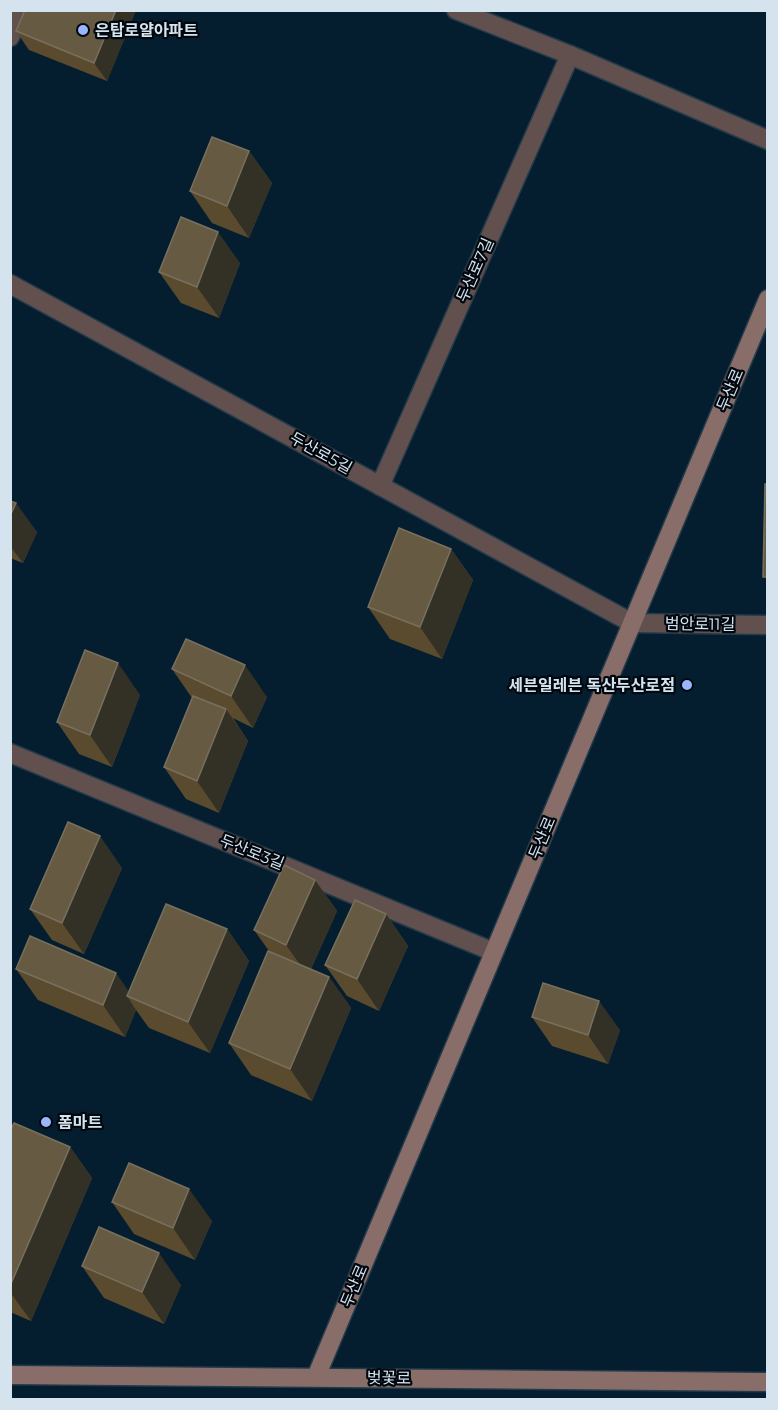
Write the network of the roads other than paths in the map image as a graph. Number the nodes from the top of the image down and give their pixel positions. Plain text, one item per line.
1 (22, 10) edge
2 (456, 10) edge
3 (10, 37) edge
4 (570, 55) junction
5 (768, 140) edge
6 (10, 284) edge
7 (768, 299) edge
8 (380, 486) junction
9 (632, 623) junction
10 (768, 625) edge
11 (10, 753) edge
12 (494, 952) junction
13 (10, 1375) edge
14 (316, 1377) junction
15 (768, 1382) edge

1 - 3 street
2 - 4 street
4 - 5 street
4 - 8 street, 두산로7길
6 - 8 street, 두산로5길
7 - 9 street, 두산로
8 - 9 street, 두산로5길
9 - 10 street, 범안로11길
9 - 12 street, 두산로
11 - 12 street, 두산로3길
12 - 14 street, 두산로
13 - 14 street, 벚꽃로
14 - 15 street, 벚꽃로

